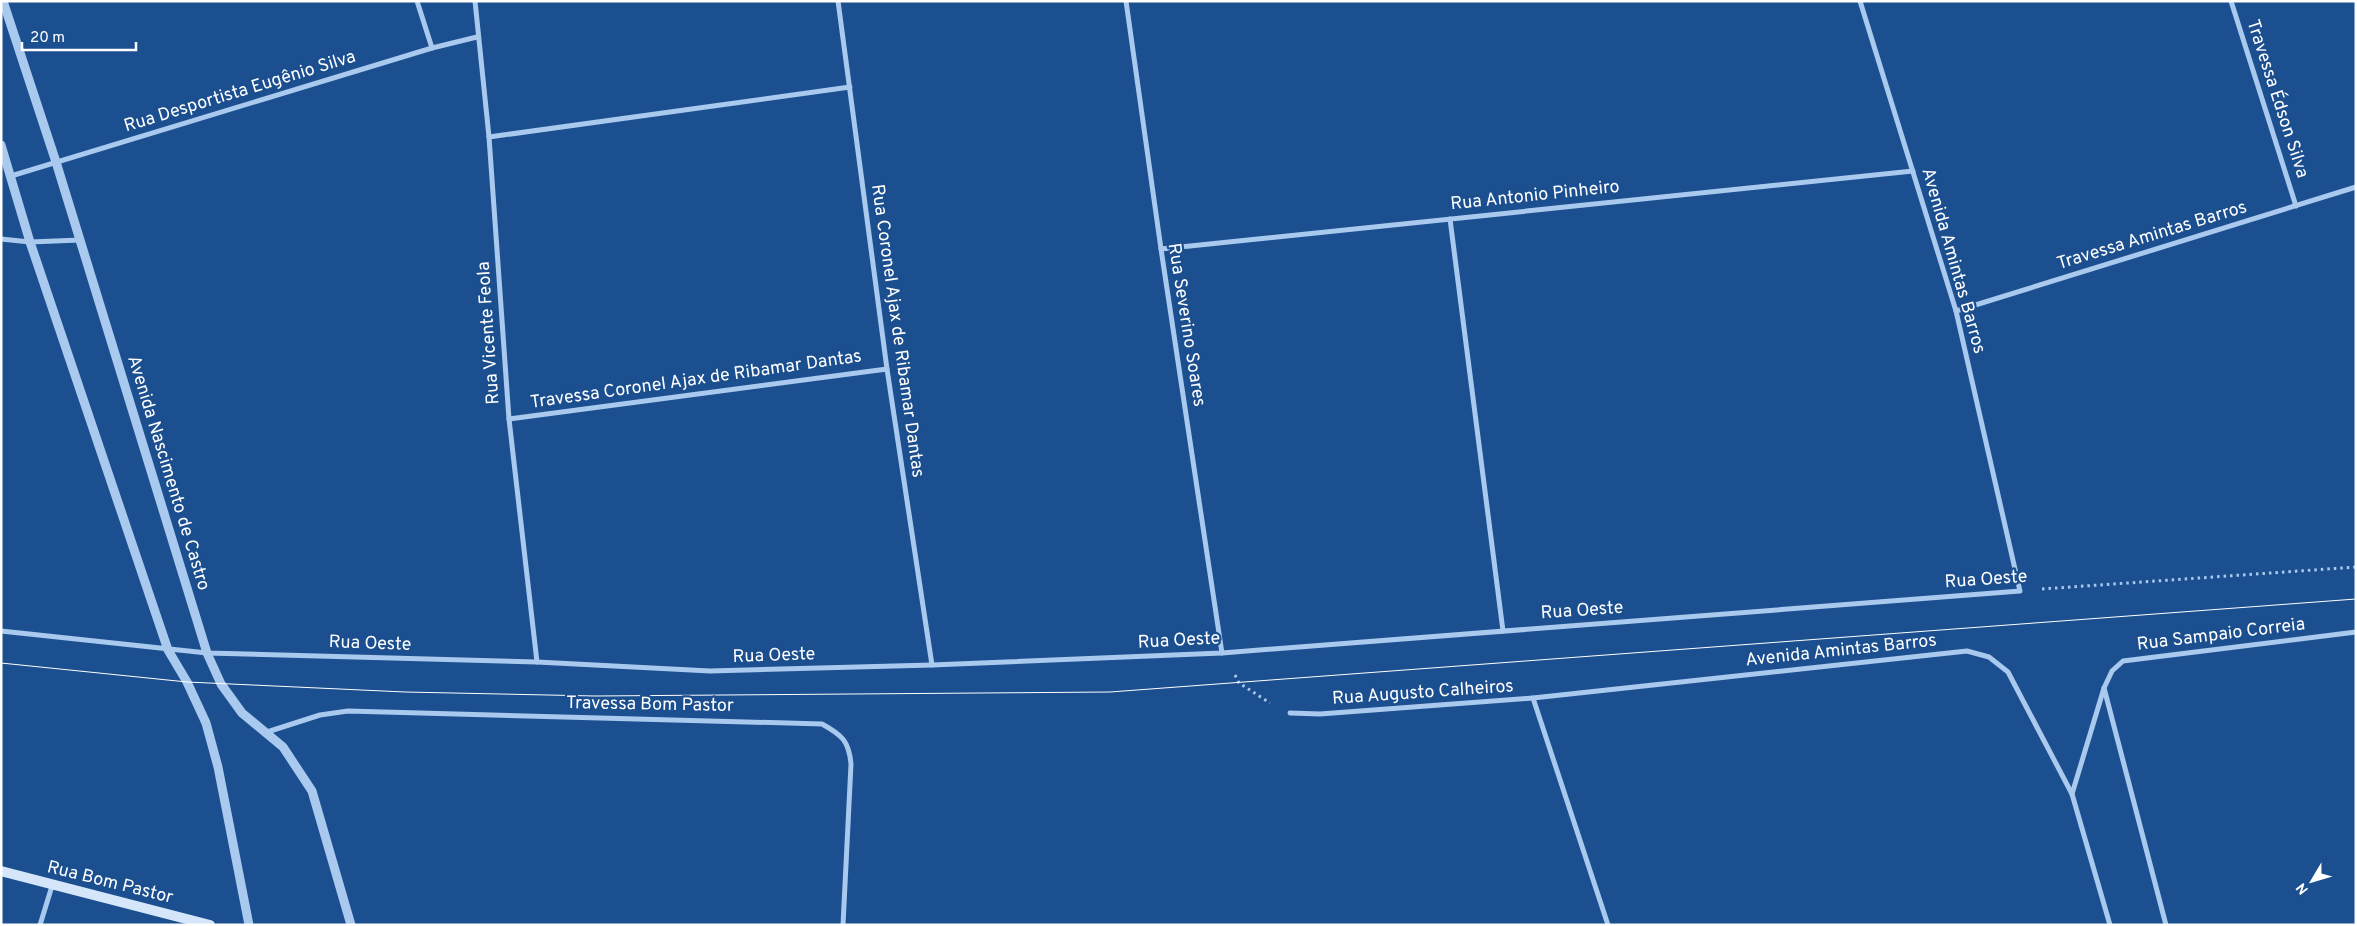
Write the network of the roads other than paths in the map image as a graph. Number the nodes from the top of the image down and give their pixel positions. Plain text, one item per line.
1 (3, 1) edge
2 (417, 1) edge
3 (475, 1) edge
4 (838, 1) edge
5 (1126, 1) edge
6 (1860, 1) edge
7 (2231, 1) edge
8 (477, 37) junction
9 (432, 48) junction
10 (850, 87) junction
11 (489, 137) junction
12 (1, 145) edge
13 (56, 162) junction
14 (1913, 171) junction
15 (11, 176) junction
16 (2356, 187) edge
17 (2296, 206) junction
18 (1450, 219) junction
19 (1, 239) edge
20 (80, 240) junction
21 (30, 242) junction
22 (1160, 249) junction
23 (1956, 311) junction
24 (887, 368) junction
25 (509, 419) junction
26 (2020, 591) joint
27 (1, 631) edge
28 (1503, 631) junction
29 (2356, 632) edge
30 (168, 650) junction
31 (207, 653) junction
32 (1222, 653) junction
33 (537, 662) junction
34 (932, 665) junction
35 (2104, 688) junction
36 (1534, 698) junction
37 (1290, 713) road end
38 (267, 732) junction
39 (2072, 794) junction
40 (1, 871) edge
41 (52, 886) junction
42 (40, 925) edge
43 (210, 925) edge
44 (249, 925) edge
45 (351, 925) edge
46 (844, 925) edge
47 (1608, 925) edge
48 (2110, 925) edge
49 (2166, 925) edge

1 - 13 street, Avenida Nascimento de Castro
2 - 9 street
3 - 8 street, Rua Vicente Feola
4 - 10 street, Rua Coronel Ajax de Ribamar Dantas
5 - 22 street, Rua Severino Soares
6 - 14 street, Avenida Amintas Barros
7 - 17 street, Travessa Édson Silva
8 - 9 street, Rua Desportista Eugênio Silva
8 - 11 street, Rua Vicente Feola
9 - 13 street, Rua Desportista Eugênio Silva
10 - 11 street
10 - 24 street, Rua Coronel Ajax de Ribamar Dantas
11 - 25 street, Rua Vicente Feola
12 - 15 street
13 - 15 street, Rua Desportista Eugênio Silva
13 - 20 street, Avenida Nascimento de Castro
14 - 18 street, Rua Antonio Pinheiro
14 - 23 street, Avenida Amintas Barros
15 - 21 street
16 - 17 street, Travessa Amintas Barros
17 - 23 street, Travessa Amintas Barros
18 - 22 street, Rua Antonio Pinheiro
18 - 28 street
19 - 21 street
20 - 21 street
20 - 31 street, Avenida Nascimento de Castro
21 - 30 street
22 - 32 street, Rua Severino Soares
23 - 26 street, Avenida Amintas Barros
24 - 25 street, Travessa Coronel Ajax de Ribamar Dantas
24 - 34 street, Rua Coronel Ajax de Ribamar Dantas
25 - 33 street, Rua Vicente Feola
26 - 28 street, Rua Oeste
27 - 30 street, Rua Oeste
28 - 32 street, Rua Oeste
29 - 35 street, Rua Sampaio Correia
30 - 31 street, Rua Oeste
30 - 44 street
31 - 33 street, Rua Oeste
31 - 38 street, Avenida Nascimento de Castro
32 - 34 street, Rua Oeste
33 - 34 street, Rua Oeste
35 - 39 street
35 - 49 street
36 - 37 street, Rua Augusto Calheiros
36 - 39 street, Avenida Amintas Barros
36 - 47 street, Rua Augusto Calheiros
38 - 45 street, Avenida Nascimento de Castro
38 - 46 street, Travessa Bom Pastor
39 - 48 street, Avenida Amintas Barros
40 - 41 main road, Rua Bom Pastor
41 - 42 street
41 - 43 main road, Rua Bom Pastor

